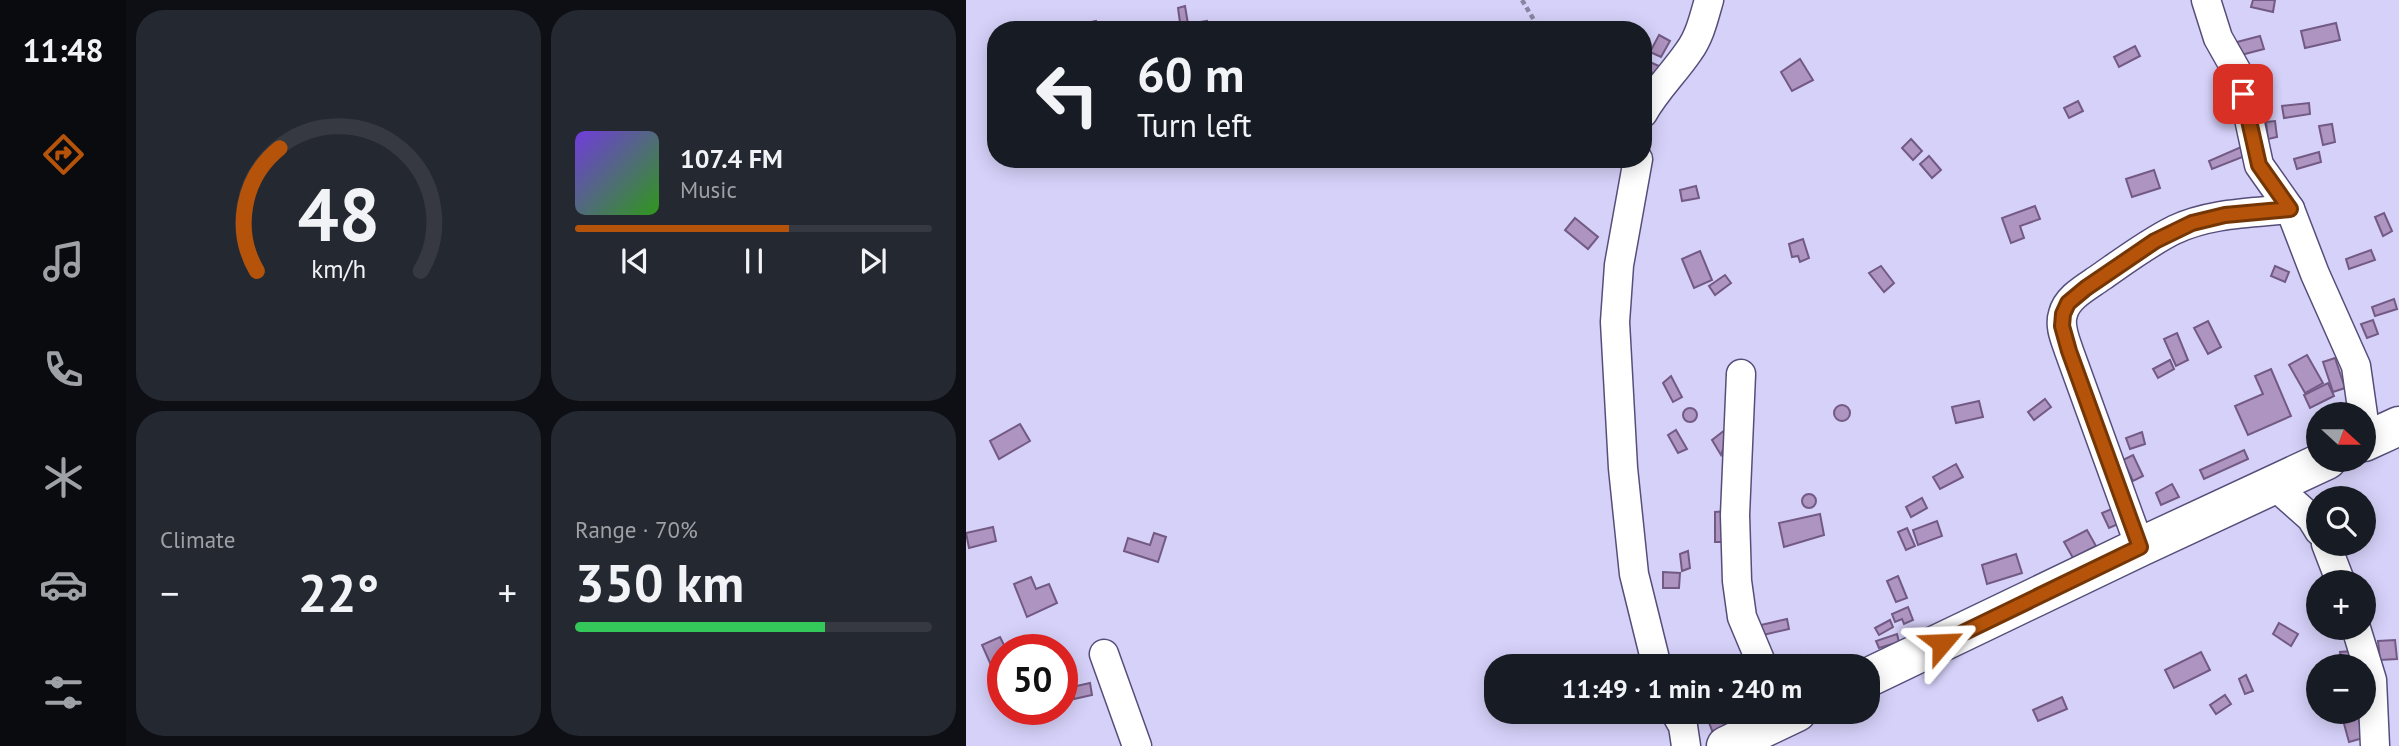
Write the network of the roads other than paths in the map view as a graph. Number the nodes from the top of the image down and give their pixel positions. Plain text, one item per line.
1 (1709, 0) edge
2 (2206, 0) edge
3 (1652, 100) edge
4 (1636, 168) edge
5 (2290, 209) junction
6 (1741, 374) dead end
7 (2365, 402) edge
8 (2306, 470) edge
9 (2274, 486) junction
10 (2306, 514) edge
11 (2140, 547) junction
12 (2360, 640) edge
13 (1104, 654) dead end
14 (1654, 654) edge
15 (1758, 654) edge
16 (1880, 672) edge
17 (1682, 724) edge
18 (1137, 746) edge
19 (1686, 746) edge
20 (2375, 746) edge

1 - 3 street
2 - 5 street
4 - 14 street
5 - 7 street
5 - 11 street
6 - 15 street
8 - 9 main road
9 - 10 street
9 - 11 main road
11 - 16 main road
12 - 20 street
13 - 18 street
17 - 19 street

